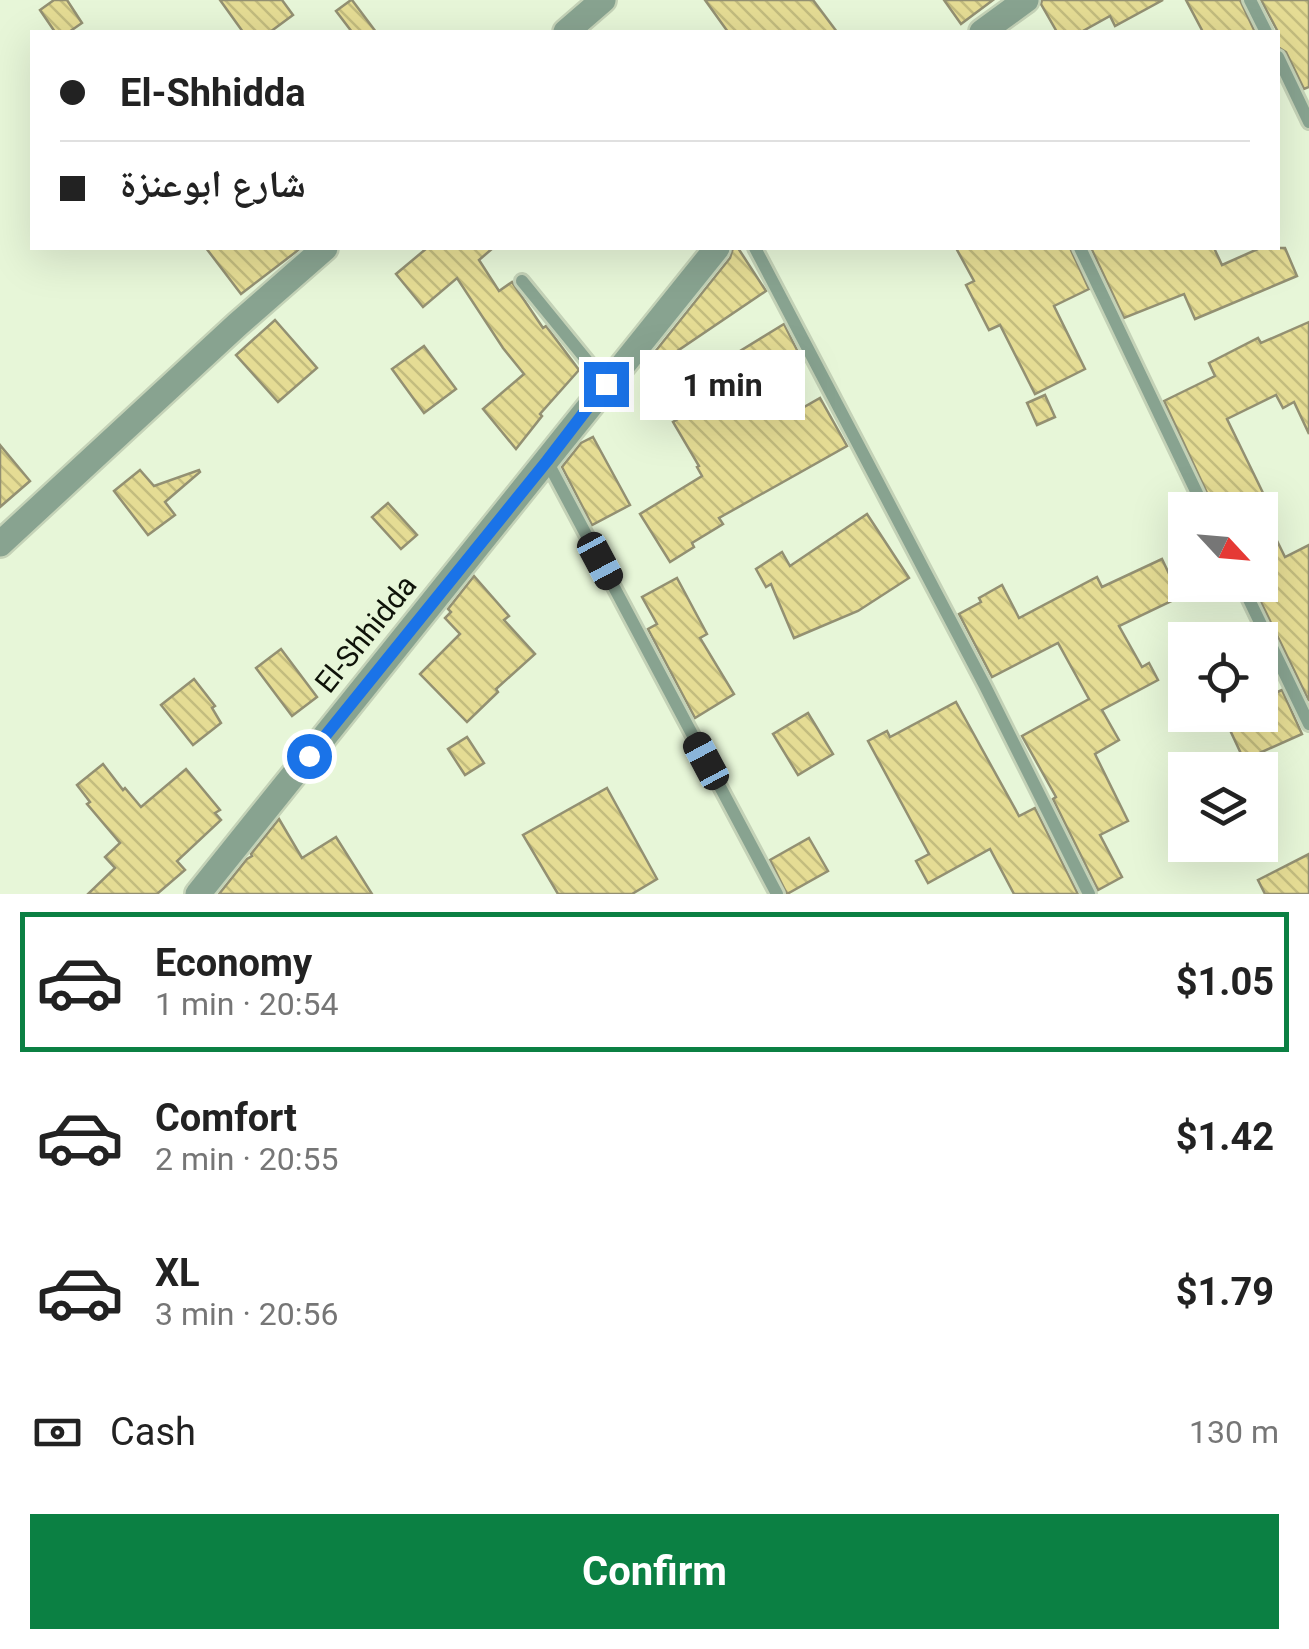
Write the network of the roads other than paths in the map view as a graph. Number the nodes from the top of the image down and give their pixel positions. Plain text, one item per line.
1 (603, 0) edge
2 (1026, 0) edge
3 (1250, 0) edge
4 (568, 30) edge
5 (985, 30) edge
6 (1265, 30) edge
7 (1280, 60) edge
8 (1309, 122) edge
9 (323, 250) edge
10 (716, 250) edge
11 (756, 250) edge
12 (1081, 250) edge
13 (522, 282) dead end
14 (606, 384) junction
15 (547, 461) junction
16 (1196, 492) edge
17 (0, 544) edge
18 (1250, 602) edge
19 (1309, 724) edge
20 (198, 894) edge
21 (776, 894) edge
22 (1089, 894) edge

1 - 4 street
2 - 5 street
3 - 6 lane
7 - 8 lane
9 - 17 street
10 - 14 street, El-Shhidda
11 - 22 lane
12 - 16 lane
13 - 14 lane
14 - 15 street, El-Shhidda
15 - 20 street, El-Shhidda
15 - 21 lane
18 - 19 lane

